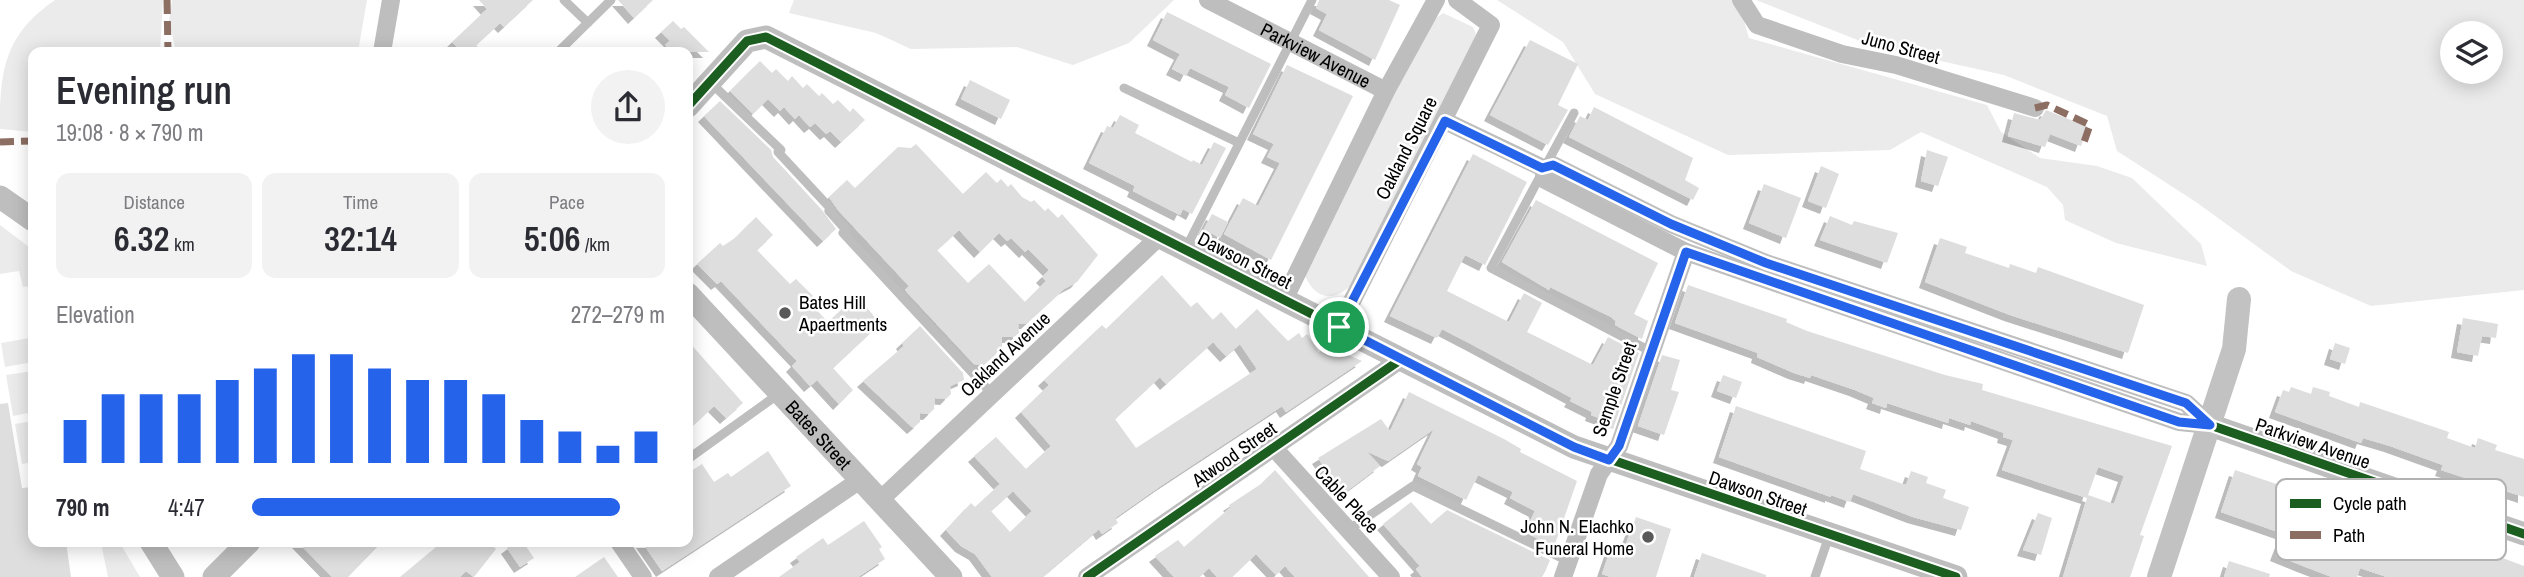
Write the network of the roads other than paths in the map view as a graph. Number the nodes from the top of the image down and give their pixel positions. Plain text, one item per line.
1 (391, 0) edge
2 (564, 0) edge
3 (611, 0) edge
4 (1208, 0) edge
5 (1312, 0) edge
6 (1436, 0) edge
7 (1457, 0) edge
8 (1741, 0) edge
9 (588, 23) junction
10 (1290, 42) junction
11 (383, 47) edge
12 (563, 47) edge
13 (711, 83) junction
14 (1124, 88) dead end
15 (1386, 91) junction
16 (693, 101) edge
17 (2035, 108) dead end
18 (1574, 113) dead end
19 (1445, 121) junction
20 (1237, 142) junction
21 (1542, 168) junction
22 (0, 197) edge
23 (28, 217) edge
24 (1671, 224) junction
25 (1159, 237) junction
26 (1663, 241) junction
27 (1185, 250) junction
28 (1686, 252) junction
29 (1763, 271) junction
30 (693, 299) edge
31 (2239, 299) dead end
32 (1284, 300) junction
33 (1865, 306) junction
34 (1339, 327) junction
35 (1965, 329) junction
36 (1959, 346) junction
37 (1650, 351) junction
38 (1400, 360) junction
39 (2073, 365) junction
40 (2066, 384) junction
41 (780, 393) junction
42 (993, 395) junction
43 (2210, 425) junction
44 (1274, 448) junction
45 (693, 455) edge
46 (1609, 460) junction
47 (2366, 479) edge
48 (860, 480) junction
49 (879, 501) junction
50 (2506, 528) edge
51 (1348, 530) junction
52 (2524, 534) edge
53 (1829, 535) junction
54 (154, 547) edge
55 (244, 547) edge
56 (622, 547) edge
57 (1566, 569) edge
58 (173, 577) edge
59 (214, 577) edge
60 (643, 577) edge
61 (718, 577) edge
62 (951, 577) edge
63 (1087, 577) edge
64 (1391, 577) edge
65 (1815, 577) edge
66 (1956, 577) edge
67 (2159, 577) edge

1 - 11 street
2 - 9 lane
3 - 9 lane
4 - 10 street, Parkview Avenue
5 - 10 lane
6 - 15 street
7 - 19 street, Oakland Square
8 - 17 street, Juno Street
9 - 12 lane
10 - 15 street, Parkview Avenue
10 - 20 lane
13 - 16 street
13 - 25 street, Dawson Street
13 - 42 lane
14 - 20 lane
15 - 32 street
18 - 21 lane
19 - 21 street, Parkview Avenue
19 - 34 street, Oakland Square
20 - 27 lane
21 - 24 street, Parkview Avenue
21 - 26 street, Parkview Avenue
21 - 37 lane
22 - 23 street
24 - 26 lane
24 - 29 street, Parkview Avenue
25 - 27 street, Dawson Street
25 - 42 street, Oakland Avenue
26 - 28 street, Parkview Avenue
27 - 32 street, Dawson Street
28 - 29 street, Parkview Avenue
28 - 37 street, Semple Street
29 - 33 street, Parkview Avenue
30 - 41 street, Bates Street
31 - 43 main road
32 - 34 street, Dawson Street
33 - 35 street, Parkview Avenue
33 - 36 street, Parkview Avenue
34 - 38 street, Dawson Street
35 - 36 lane
35 - 39 street, Parkview Avenue
36 - 40 street, Parkview Avenue
37 - 46 street, Semple Street
38 - 44 street, Atwood Street
38 - 46 street, Dawson Street
39 - 40 lane
39 - 43 street, Parkview Avenue
40 - 43 street, Parkview Avenue
41 - 45 lane
41 - 48 street, Bates Street
42 - 49 street, Oakland Avenue
43 - 47 street, Parkview Avenue
43 - 67 main road
44 - 51 street, Cable Place
44 - 63 street, Atwood Street
46 - 53 street, Dawson Street
46 - 57 street, Semple Street
48 - 49 street, Bates Street
48 - 61 street
49 - 62 street, Bates Street
50 - 52 street, Parkview Avenue
51 - 57 lane
51 - 64 street, Cable Place
53 - 65 lane
53 - 66 street, Dawson Street
54 - 58 street
55 - 59 street
56 - 60 street

